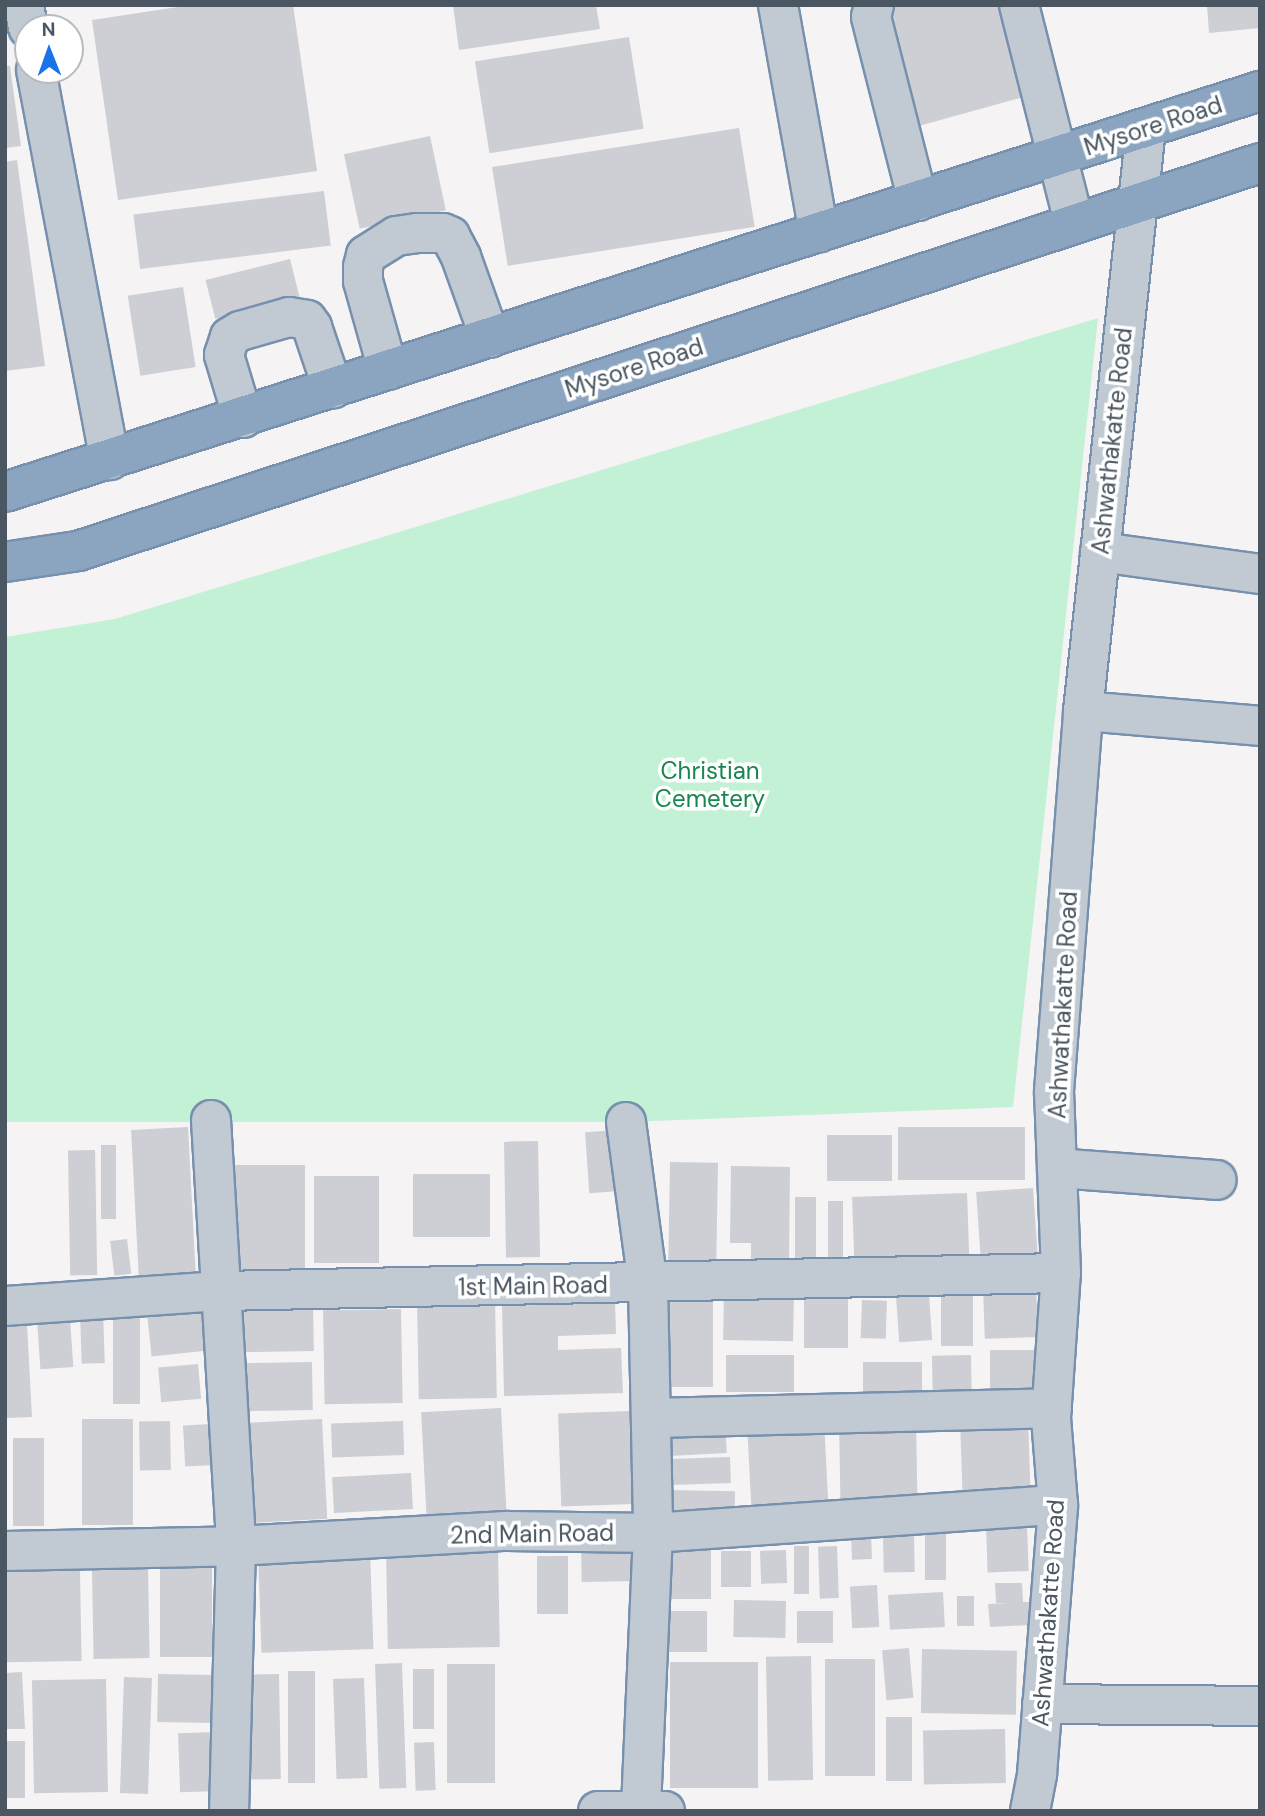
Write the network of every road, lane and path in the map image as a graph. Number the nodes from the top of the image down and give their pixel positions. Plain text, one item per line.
1 (778, 5) edge
2 (874, 5) edge
3 (1019, 5) edge
4 (39, 84) edge
5 (1260, 91) edge
6 (1146, 128) junction
7 (1058, 156) junction
8 (1260, 163) edge
9 (918, 201) junction
10 (1140, 201) junction
11 (1074, 223) junction
12 (820, 232) junction
13 (490, 338) junction
14 (388, 370) junction
15 (333, 388) junction
16 (243, 418) junction
17 (110, 460) junction
18 (5, 492) edge
19 (1100, 552) junction
20 (5, 562) edge
21 (1260, 573) edge
22 (1083, 711) junction
23 (1260, 726) edge
24 (211, 1120) dead end
25 (626, 1122) dead end
26 (1057, 1168) junction
27 (1217, 1180) dead end
28 (1061, 1273) junction
29 (648, 1284) junction
30 (222, 1291) junction
31 (5, 1306) edge
32 (1052, 1408) junction
33 (650, 1418) junction
34 (1058, 1505) junction
35 (653, 1533) junction
36 (236, 1546) junction
37 (5, 1551) edge
38 (1042, 1704) junction
39 (1260, 1706) edge
40 (229, 1811) edge
41 (598, 1811) edge
42 (640, 1811) edge
43 (667, 1811) edge
44 (1030, 1811) edge

1 - 12 street
2 - 9 street
3 - 7 street
4 - 17 street
5 - 6 highway, Mysore Road
6 - 7 highway, Mysore Road
6 - 10 street, Ashwathakatte Road
7 - 9 highway, Mysore Road
7 - 11 street
8 - 10 highway, Mysore Road
9 - 12 highway, Mysore Road
10 - 11 highway, Mysore Road
10 - 19 street, Ashwathakatte Road
11 - 20 highway, Mysore Road
12 - 13 highway, Mysore Road
13 - 14 highway, Mysore Road
13 - 14 street
14 - 15 highway, Mysore Road
15 - 16 highway, Mysore Road
15 - 16 street
16 - 17 highway, Mysore Road
17 - 18 highway, Mysore Road
19 - 21 street
19 - 22 street, Ashwathakatte Road
22 - 23 street
22 - 26 street, Ashwathakatte Road
24 - 30 street
25 - 29 street
26 - 27 street
26 - 28 street, Ashwathakatte Road
28 - 29 street, 1st Main Road
28 - 32 street, Ashwathakatte Road
29 - 30 street, 1st Main Road
29 - 33 street
30 - 31 street, 1st Main Road
30 - 36 street
32 - 33 street
32 - 34 street, Ashwathakatte Road
33 - 35 street
34 - 35 street, 2nd Main Road
34 - 38 street, Ashwathakatte Road
35 - 36 street, 2nd Main Road
35 - 42 street
36 - 37 street, 2nd Main Road
36 - 40 street
38 - 39 street
38 - 44 street, Ashwathakatte Road
41 - 42 street
42 - 43 street

